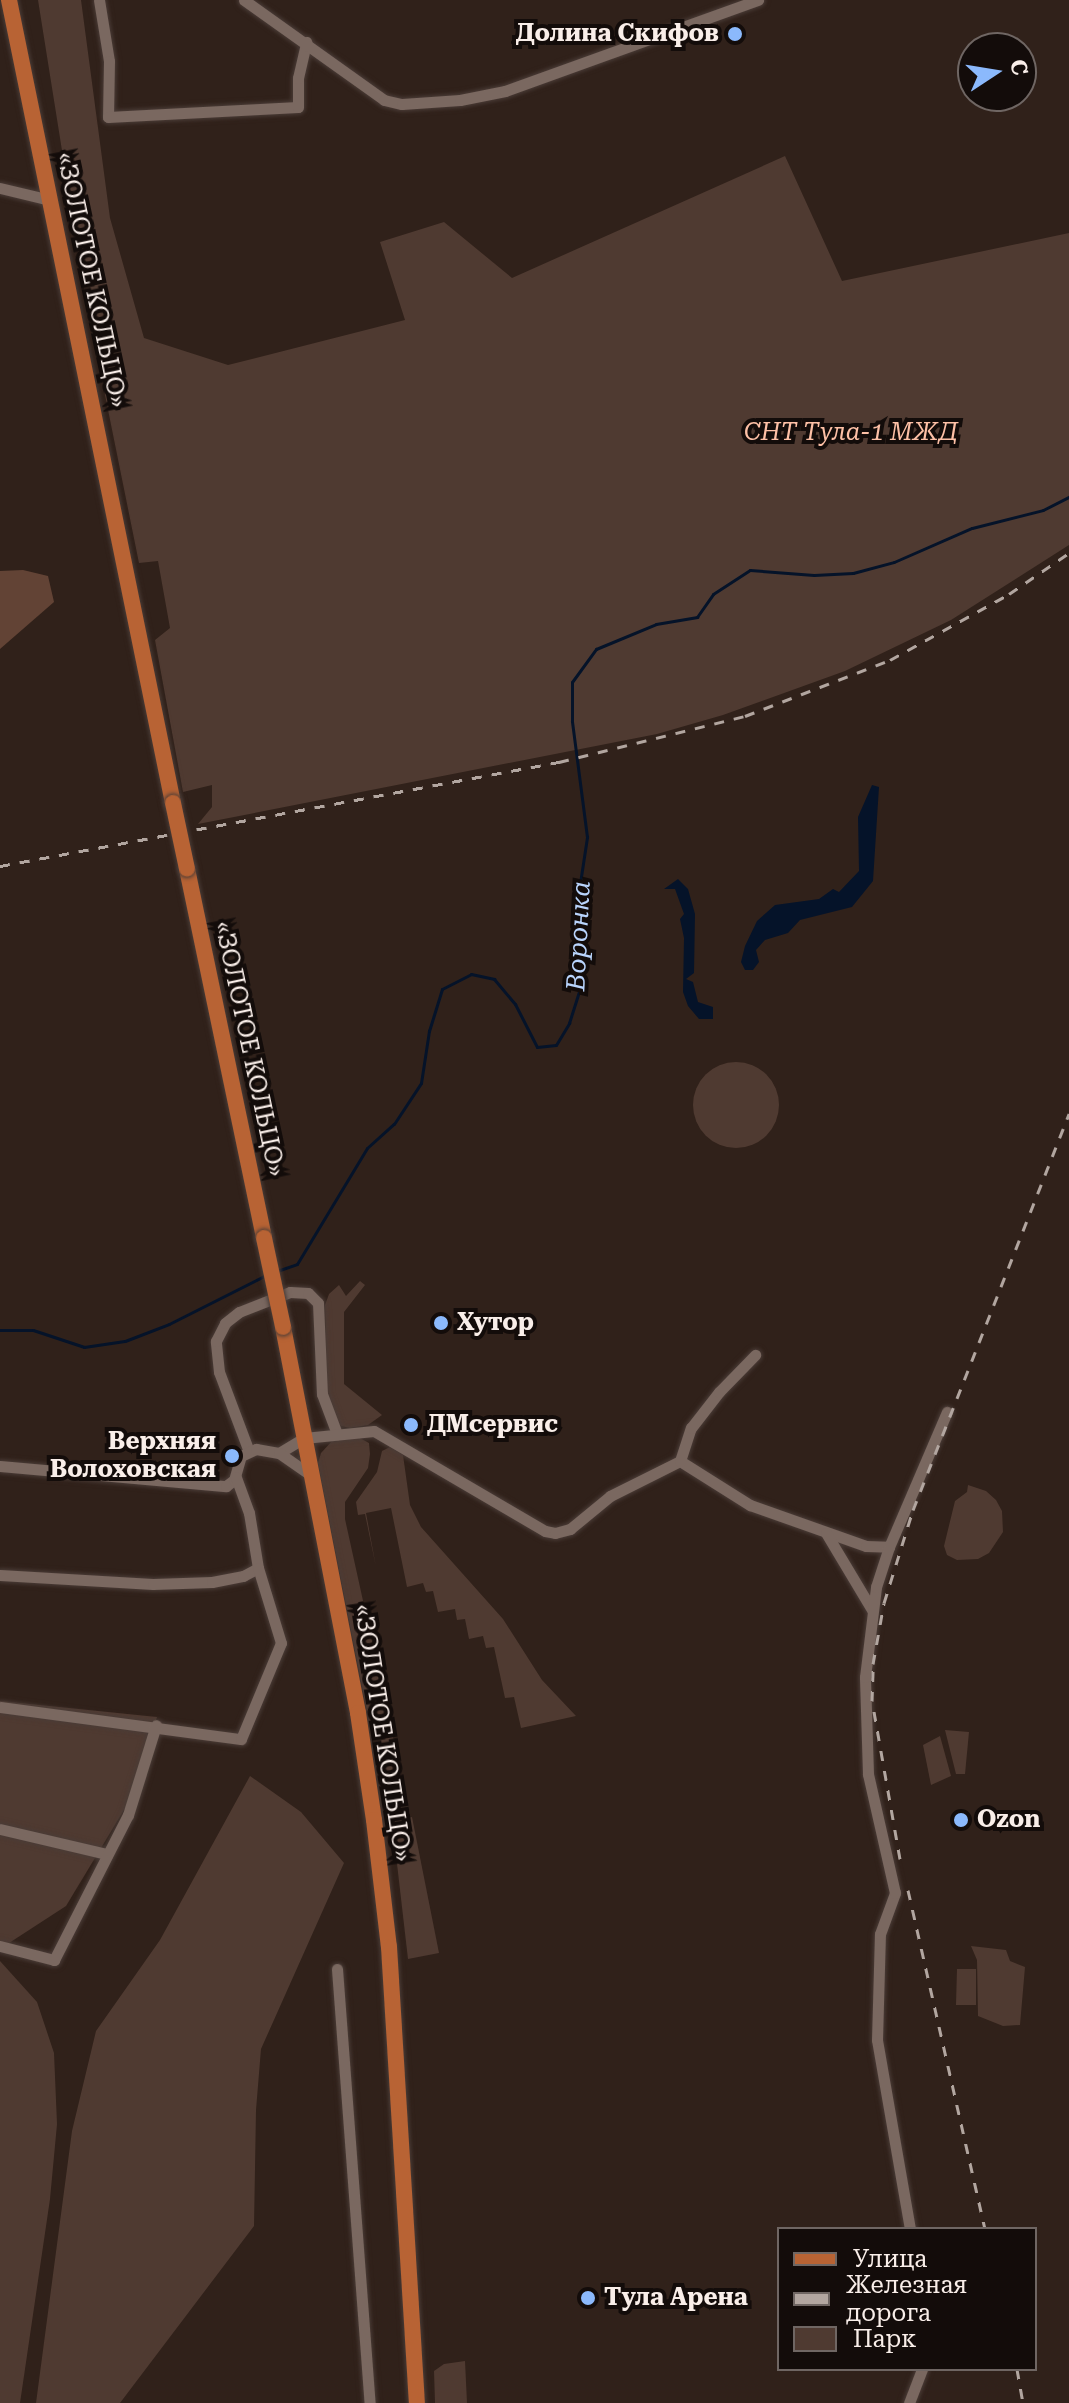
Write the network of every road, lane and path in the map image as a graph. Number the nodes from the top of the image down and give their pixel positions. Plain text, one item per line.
1 (9, 0) edge
2 (99, 0) edge
3 (244, 0) edge
4 (758, 0) edge
5 (306, 42) junction
6 (0, 188) edge
7 (50, 200) junction
8 (755, 1355) dead end
9 (947, 1412) dead end
10 (337, 1434) junction
11 (304, 1438) junction
12 (248, 1449) junction
13 (279, 1453) junction
14 (680, 1461) junction
15 (0, 1466) edge
16 (311, 1475) junction
17 (236, 1477) junction
18 (825, 1533) junction
19 (889, 1547) junction
20 (258, 1568) junction
21 (0, 1575) edge
22 (872, 1610) junction
23 (0, 1707) edge
24 (156, 1725) junction
25 (0, 1829) edge
26 (107, 1854) junction
27 (0, 1946) edge
28 (337, 1969) dead end
29 (910, 2227) edge
30 (921, 2371) edge
31 (370, 2403) edge
32 (417, 2403) edge
33 (909, 2403) edge

1 - 7 main road, «ЗОЛОТОЕ КОЛЬЦО»
2 - 5 street
3 - 5 street
4 - 5 street
6 - 7 street
7 - 11 main road, «ЗОЛОТОЕ КОЛЬЦО», bridge
8 - 14 street
9 - 19 street
10 - 11 street
10 - 12 street
10 - 14 street
11 - 13 street
11 - 16 main road, «ЗОЛОТОЕ КОЛЬЦО»
12 - 13 street
12 - 17 street
13 - 16 street
14 - 18 street
15 - 17 street
16 - 32 main road, «ЗОЛОТОЕ КОЛЬЦО»
17 - 20 street
18 - 19 street
18 - 22 street
19 - 22 street
20 - 21 street
20 - 24 street
22 - 29 street
23 - 24 street
24 - 26 street
25 - 26 street
26 - 27 street
28 - 31 street
30 - 33 street

